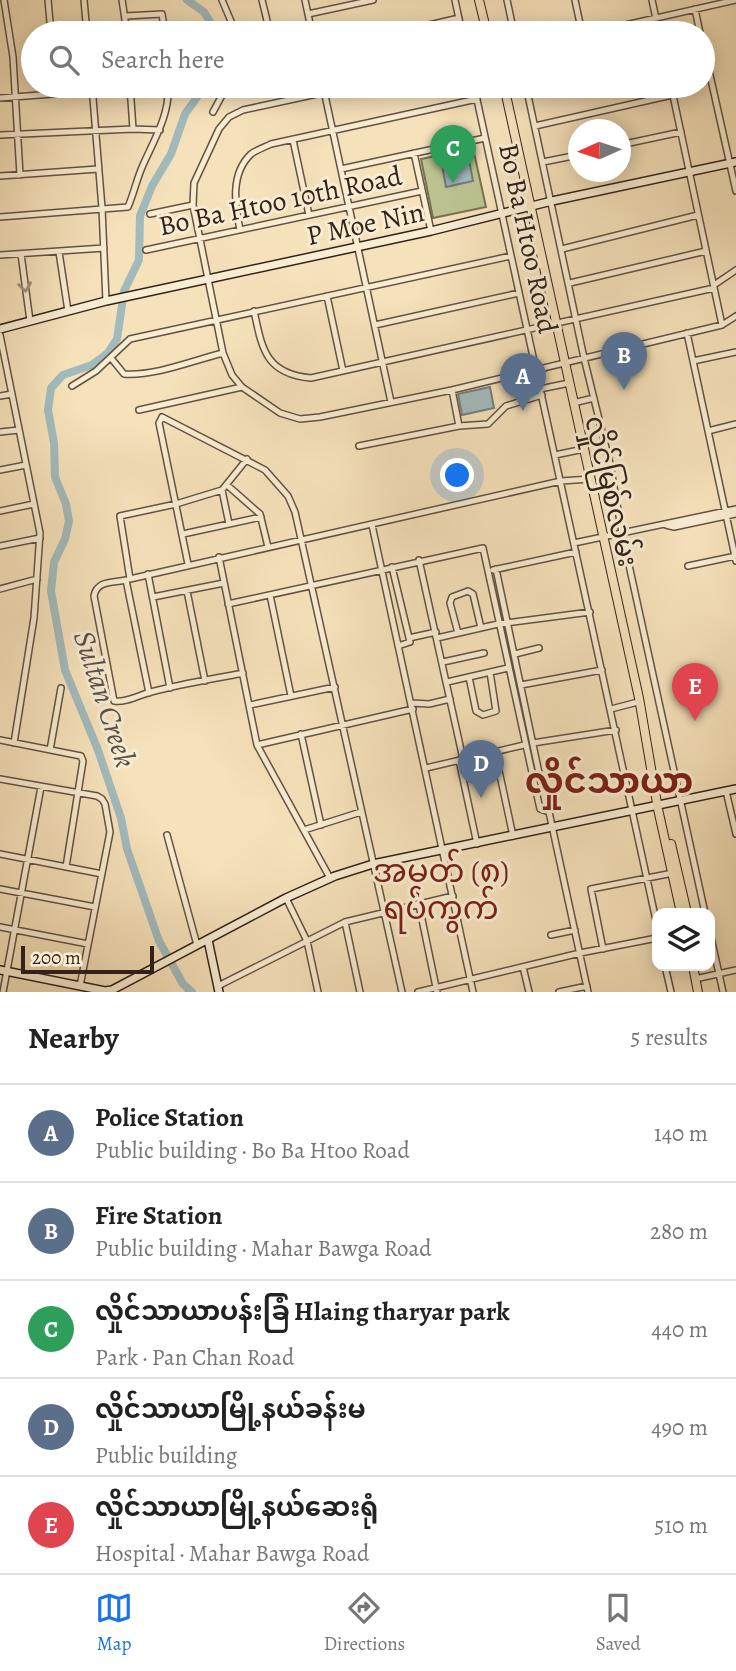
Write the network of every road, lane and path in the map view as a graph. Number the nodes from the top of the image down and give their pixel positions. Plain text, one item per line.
1 (4, 0) edge
2 (48, 0) edge
3 (84, 0) edge
4 (122, 0) edge
5 (222, 0) edge
6 (262, 0) edge
7 (305, 0) edge
8 (373, 0) edge
9 (455, 0) edge
10 (479, 0) edge
11 (485, 0) edge
12 (507, 0) edge
13 (575, 0) edge
14 (652, 0) edge
15 (736, 0) edge
16 (695, 9) junction
17 (308, 14) junction
18 (126, 16) junction
19 (459, 18) junction
20 (656, 18) junction
21 (50, 21) edge
22 (86, 21) edge
23 (126, 21) edge
24 (163, 21) edge
25 (231, 21) edge
26 (267, 21) edge
27 (309, 21) edge
28 (446, 21) edge
29 (460, 21) edge
30 (483, 21) edge
31 (489, 21) edge
32 (511, 21) edge
33 (579, 21) edge
34 (643, 21) edge
35 (657, 21) edge
36 (698, 21) edge
37 (715, 92) edge
38 (15, 97) junction
39 (21, 97) edge
40 (0, 98) edge
41 (93, 98) edge
42 (131, 98) edge
43 (168, 98) edge
44 (221, 98) edge
45 (289, 98) edge
46 (325, 98) edge
47 (504, 98) edge
48 (529, 98) edge
49 (660, 98) edge
50 (674, 98) edge
51 (477, 99) joint
52 (213, 112) dead end
53 (535, 126) junction
54 (133, 129) junction
55 (160, 130) junction
56 (96, 131) junction
57 (332, 131) junction
58 (681, 132) junction
59 (18, 134) junction
60 (0, 135) edge
61 (485, 138) junction
62 (293, 141) junction
63 (631, 143) edge
64 (414, 153) junction
65 (568, 157) edge
66 (543, 162) junction
67 (733, 163) edge
68 (99, 169) junction
69 (341, 169) junction
70 (689, 173) junction
71 (20, 175) junction
72 (0, 176) edge
73 (422, 191) junction
74 (736, 191) edge
75 (552, 201) junction
76 (193, 205) junction
77 (349, 206) junction
78 (528, 207) junction
79 (102, 208) junction
80 (150, 214) dead end
81 (502, 214) junction
82 (309, 215) junction
83 (698, 215) junction
84 (0, 217) edge
85 (240, 230) junction
86 (431, 231) junction
87 (200, 238) junction
88 (357, 246) junction
89 (104, 248) junction
90 (562, 248) junction
91 (146, 250) dead end
92 (59, 251) junction
93 (706, 251) junction
94 (20, 254) junction
95 (0, 255) edge
96 (511, 256) junction
97 (736, 271) edge
98 (208, 279) junction
99 (570, 283) junction
100 (714, 287) junction
101 (367, 288) junction
102 (519, 293) junction
103 (327, 296) junction
104 (106, 301) junction
105 (254, 310) junction
106 (68, 311) junction
107 (736, 316) edge
108 (576, 318) junction
109 (217, 319) junction
110 (30, 321) junction
111 (552, 323) junction
112 (375, 325) junction
113 (722, 325) junction
114 (0, 329) edge
115 (527, 330) junction
116 (687, 333) junction
117 (0, 335) edge
118 (736, 352) edge
119 (223, 353) junction
120 (2, 357) edge
121 (111, 358) junction
122 (584, 358) junction
123 (693, 361) junction
124 (383, 363) junction
125 (562, 363) junction
126 (536, 369) junction
127 (343, 371) junction
128 (567, 383) junction
129 (72, 386) dead end
130 (242, 387) junction
131 (452, 390) junction
132 (541, 392) junction
133 (12, 394) junction
134 (0, 396) edge
135 (594, 398) junction
136 (391, 402) junction
137 (573, 403) junction
138 (139, 410) dead end
139 (736, 424) edge
140 (459, 426) junction
141 (19, 430) junction
142 (708, 431) junction
143 (0, 432) edge
144 (359, 446) dead end
145 (579, 450) junction
146 (555, 455) junction
147 (247, 459) junction
148 (26, 465) junction
149 (0, 470) edge
150 (588, 479) junction
151 (561, 481) junction
152 (227, 485) junction
153 (222, 490) junction
154 (34, 504) junction
155 (176, 505) junction
156 (0, 511) edge
157 (736, 511) edge
158 (726, 514) junction
159 (261, 517) junction
160 (229, 524) junction
161 (372, 525) junction
162 (622, 533) junction
163 (183, 534) junction
164 (601, 537) junction
165 (40, 538) junction
166 (303, 540) junction
167 (574, 543) junction
168 (0, 547) edge
169 (268, 547) junction
170 (576, 552) junction
171 (219, 557) junction
172 (736, 558) edge
173 (419, 561) junction
174 (188, 564) junction
175 (393, 566) junction
176 (688, 566) dead end
177 (383, 569) junction
178 (496, 569) junction
179 (487, 572) junction
180 (148, 573) junction
181 (37, 579) junction
182 (128, 579) junction
183 (224, 583) junction
184 (313, 586) junction
185 (0, 589) edge
186 (187, 591) junction
187 (270, 595) junction
188 (152, 597) junction
189 (229, 604) junction
190 (590, 612) junction
191 (509, 623) junction
192 (498, 624) junction
193 (481, 628) junction
194 (458, 633) junction
195 (437, 635) junction
196 (409, 638) junction
197 (398, 646) junction
198 (539, 648) dead end
199 (484, 653) dead end
200 (515, 654) junction
201 (443, 663) junction
202 (508, 668) junction
203 (602, 670) junction
204 (243, 673) junction
205 (490, 673) junction
206 (469, 677) junction
207 (205, 681) junction
208 (447, 682) junction
209 (521, 685) junction
210 (335, 687) junction
211 (61, 688) dead end
212 (170, 688) junction
213 (149, 693) junction
214 (291, 696) junction
215 (450, 699) junction
216 (638, 702) junction
217 (250, 705) junction
218 (412, 706) junction
219 (611, 709) junction
220 (343, 724) junction
221 (615, 730) junction
222 (301, 734) junction
223 (0, 740) edge
224 (14, 743) junction
225 (533, 743) junction
226 (257, 745) junction
227 (524, 745) junction
228 (50, 750) junction
229 (495, 752) junction
230 (461, 760) junction
231 (426, 768) junction
232 (0, 779) edge
233 (41, 787) junction
234 (736, 789) edge
235 (726, 791) junction
236 (79, 794) junction
237 (680, 800) junction
238 (733, 802) edge
239 (659, 804) junction
240 (633, 810) junction
241 (547, 811) junction
242 (361, 812) junction
243 (321, 825) junction
244 (553, 827) junction
245 (304, 830) junction
246 (736, 834) edge
247 (167, 835) dead end
248 (513, 836) junction
249 (477, 844) junction
250 (444, 851) junction
251 (0, 854) edge
252 (27, 859) junction
253 (373, 864) junction
254 (66, 867) junction
255 (675, 873) junction
256 (102, 874) junction
257 (330, 878) junction
258 (649, 879) junction
259 (0, 889) edge
260 (21, 893) junction
261 (453, 896) junction
262 (286, 898) junction
263 (419, 905) junction
264 (95, 907) junction
265 (654, 908) edge
266 (680, 908) edge
267 (686, 908) edge
268 (704, 908) edge
269 (385, 912) junction
270 (345, 922) junction
271 (0, 927) edge
272 (15, 930) junction
273 (575, 930) junction
274 (551, 935) dead end
275 (208, 940) junction
276 (652, 940) edge
277 (307, 941) junction
278 (88, 944) junction
279 (197, 945) junction
280 (603, 948) junction
281 (580, 953) junction
282 (715, 956) edge
283 (523, 967) junction
284 (4, 970) edge
285 (736, 970) edge
286 (666, 971) edge
287 (696, 971) edge
288 (719, 974) junction
289 (698, 978) junction
290 (470, 980) junction
291 (80, 986) junction
292 (219, 989) edge
293 (588, 989) edge
294 (437, 990) edge
295 (112, 991) edge
296 (3, 992) edge
297 (318, 992) edge
298 (360, 992) edge
299 (401, 992) edge
300 (418, 992) edge
301 (473, 992) edge
302 (529, 992) edge
303 (559, 992) edge
304 (671, 992) edge
305 (701, 992) edge
306 (723, 992) edge

1 - 38 street
2 - 21 street
3 - 22 street
4 - 18 street
5 - 25 street
6 - 26 street
7 - 17 street
8 - 17 street
9 - 19 street
10 - 30 main road
11 - 31 main road
12 - 32 street
13 - 33 street
14 - 20 street
15 - 16 street
16 - 20 street
16 - 36 street
17 - 27 street
18 - 23 street
18 - 24 street
19 - 28 street
19 - 29 street
20 - 34 street
20 - 35 street
37 - 67 street
38 - 39 street
38 - 40 street
38 - 59 street
41 - 56 street
42 - 54 street
43 - 55 street
44 - 52 street
45 - 76 street
46 - 57 street
47 - 78 main road, လှိုင်မြစ်လမ်း
48 - 53 street
49 - 53 street
50 - 58 street
51 - 57 street
51 - 61 street, Bo Ba Htoo Road
53 - 66 street
54 - 55 street
54 - 56 street
55 - 79 street
56 - 59 street
56 - 68 street
57 - 62 street
57 - 69 street
58 - 63 street
58 - 70 street
59 - 60 street
59 - 71 street
61 - 64 street
61 - 81 street, Bo Ba Htoo Road
62 - 82 street
62 - 85 street
64 - 69 street
64 - 73 street
65 - 66 street
66 - 75 street
67 - 70 street, P Moe Nin
67 - 74 street
68 - 71 street
68 - 79 street
69 - 77 street
70 - 75 street, P Moe Nin
70 - 83 street
71 - 72 street
73 - 77 street, Bo Ba Htoo 10th Road
73 - 86 street
75 - 78 street, P Moe Nin
75 - 90 street
76 - 80 street
76 - 87 street
77 - 82 street, Bo Ba Htoo 10th Road
77 - 88 street
78 - 81 street, P Moe Nin
78 - 111 main road, လှိုင်မြစ်လမ်း
79 - 84 street
79 - 89 street
81 - 86 street, P Moe Nin
81 - 96 street, Bo Ba Htoo Road
82 - 85 street, Bo Ba Htoo 10th Road
83 - 90 street
83 - 93 street
85 - 87 street, Bo Ba Htoo 10th Road
86 - 88 street, P Moe Nin
87 - 91 street, Bo Ba Htoo 10th Road
87 - 98 street
88 - 98 street, P Moe Nin
88 - 101 street
89 - 92 street
89 - 104 street
90 - 99 street
92 - 94 street
92 - 106 street
93 - 99 street
93 - 100 street
94 - 95 street
94 -> 110 street
96 - 101 street
96 - 102 street, Bo Ba Htoo Road
97 - 100 street
98 - 104 street, P Moe Nin
98 - 109 street
99 - 108 street
100 - 108 street
100 - 113 street
101 - 103 street
101 - 112 street
102 - 112 street
102 - 115 street, Bo Ba Htoo Road
103 - 105 street
103 - 127 street
104 - 106 street
105 - 109 street
105 - 127 street
106 - 110 street
107 - 113 street
108 - 111 street
108 - 122 street
109 - 119 street
109 - 121 street
110 - 114 street
111 - 115 street
111 - 125 main road, လှိုင်မြစ်လမ်း
112 - 124 street
113 - 116 street
115 - 124 street
115 - 126 street, Bo Ba Htoo Road
116 - 122 street
116 - 123 street
117 - 120 street
118 - 123 street
119 - 121 street
119 - 130 street
120 - 133 street
121 - 129 street
122 - 125 street
122 - 135 street
123 - 142 street
124 - 127 street
124 - 136 street
125 - 126 street
125 - 128 main road, လှိုင်မြစ်လမ်း
126 - 131 street
126 - 132 street, Bo Ba Htoo Road
128 - 132 street
128 - 137 main road, လှိုင်မြစ်လမ်း
128 - 145 main road, လှိုင်မြစ်လမ်း
130 - 136 street
130 - 138 street
131 - 136 street
131 - 140 street
132 - 140 street
132 - 146 street, Bo Ba Htoo Road
133 - 134 street
133 - 141 street
135 - 137 street
135 - 162 street
137 - 150 main road, လှိုင်မြစ်လမ်း
139 - 142 street
140 - 144 street
141 - 143 street
141 - 148 street
142 - 158 street
145 - 146 street
145 - 150 main road, လှိုင်မြစ်လမ်း
146 - 151 street, Bo Ba Htoo Road
147 - 152 street
147 - 155 street
147 - 166 street
148 - 149 street
148 - 154 street
150 - 151 street
150 - 164 main road, လှိုင်မြစ်လမ်း
151 - 161 street
151 - 167 street, Bo Ba Htoo Road
152 - 153 street
152 - 159 street
153 - 155 street
153 - 160 street
154 - 156 street
154 - 165 street
155 - 163 street
155 - 182 street
157 - 158 street
158 - 162 street
158 - 172 street
159 - 160 street
159 - 169 street
160 - 163 street
161 - 166 street
161 - 177 street
162 - 164 street
162 - 237 street
163 - 174 street
164 - 167 street
164 - 216 main road, လှိုင်မြစ်လမ်း
165 - 168 street
165 - 181 street
166 - 169 street
166 - 184 street
167 - 170 street, Bo Ba Htoo Road
169 - 171 street
170 - 178 street
170 - 190 street, Bo Ba Htoo Road
171 - 174 street
171 - 183 street
172 - 176 street
173 - 175 street
173 - 179 street
173 - 195 street
174 - 180 street
175 - 177 street
175 - 196 street
177 - 184 street
177 - 197 street
178 - 179 street
178 - 191 street
179 - 192 street
180 - 182 street
180 - 188 street
181 - 185 street
181 - 224 street
182 - 213 street
182 - 213 street
183 - 186 street
183 - 189 street
184 - 187 street
184 - 210 street
186 - 188 street
186 - 207 street
187 - 189 street
187 - 214 street
188 - 212 street
189 - 204 street
190 - 191 street
190 - 203 street, Bo Ba Htoo Road
191 - 192 street
191 - 200 street
192 - 193 street
192 - 202 street
193 - 194 street
193 - 194 street
194 - 195 street
195 - 196 street
195 - 201 street
196 - 197 street
197 - 218 street
198 - 200 street
199 - 201 street
200 - 209 street
201 - 208 street
202 - 205 street
202 - 227 street
203 - 209 street
203 - 219 street, Bo Ba Htoo Road
204 - 207 street
204 - 217 street
205 - 206 street
205 - 206 street
206 - 208 street
207 - 212 street
208 - 215 street
209 - 225 street
210 - 214 street
210 - 220 street
211 - 228 street
212 - 213 street
214 - 217 street
215 - 218 street
215 - 230 street
216 - 219 street
216 - 239 main road, လှိုင်မြစ်လမ်း
217 - 226 street
218 - 220 street
218 - 231 street
219 - 221 street, Bo Ba Htoo Road
220 - 222 street
220 - 242 street
221 - 225 street
221 - 240 street, Bo Ba Htoo Road
222 - 226 street
222 - 243 street
223 - 224 street
224 - 228 street
225 - 241 street
226 - 245 street
227 - 229 street
227 - 241 street
228 - 236 street
229 - 230 street
229 - 248 street
230 - 231 street
230 - 249 street
231 - 250 street
232 - 233 street
233 - 236 street
233 - 252 street
234 - 235 street
235 - 237 street
235 - 238 street
236 - 254 street
236 - 256 street
237 - 239 street
237 - 268 street
238 - 246 street
239 - 240 street
239 - 255 main road, လှိုင်မြစ်လမ်း
240 - 244 street
240 - 258 street, Bo Ba Htoo Road
241 - 244 street
242 - 243 street
242 - 253 street
243 - 245 street
244 - 248 street
244 - 273 street
245 - 257 street
247 - 279 street
248 - 249 street
249 - 250 street
250 - 253 street
250 - 261 street
251 - 252 street
252 - 254 street
252 - 260 street
253 - 257 street
253 - 269 street
254 - 256 street
255 - 258 street
255 - 266 main road, လှိုင်မြစ်လမ်း
255 - 267 main road, လှိုင်မြစ်လမ်း
256 - 264 street
257 - 262 street
258 - 265 street, Bo Ba Htoo Road
258 - 280 street
259 - 260 street
260 - 264 street
260 - 272 street
261 - 263 street
261 - 290 street
262 - 275 street
262 - 277 street
263 - 269 street
263 - 294 street
264 - 278 street
269 - 270 street
269 - 299 street
270 - 277 street
270 - 298 street
271 - 272 street
272 - 278 street
272 - 284 street
273 - 274 street
273 - 281 street
275 - 279 street
275 - 292 street
276 - 280 street
277 - 292 street
277 - 297 street
278 - 291 street
279 - 295 street
280 - 281 street
281 - 283 street
281 - 293 street
282 - 288 street
283 - 290 street
283 - 302 street
284 - 291 street
284 - 296 street
285 - 288 street
286 - 304 street
287 - 289 main road
288 - 289 street
288 - 306 street
289 - 305 main road
290 - 294 street
290 - 301 street
291 - 295 street
293 - 303 street
294 - 300 street

